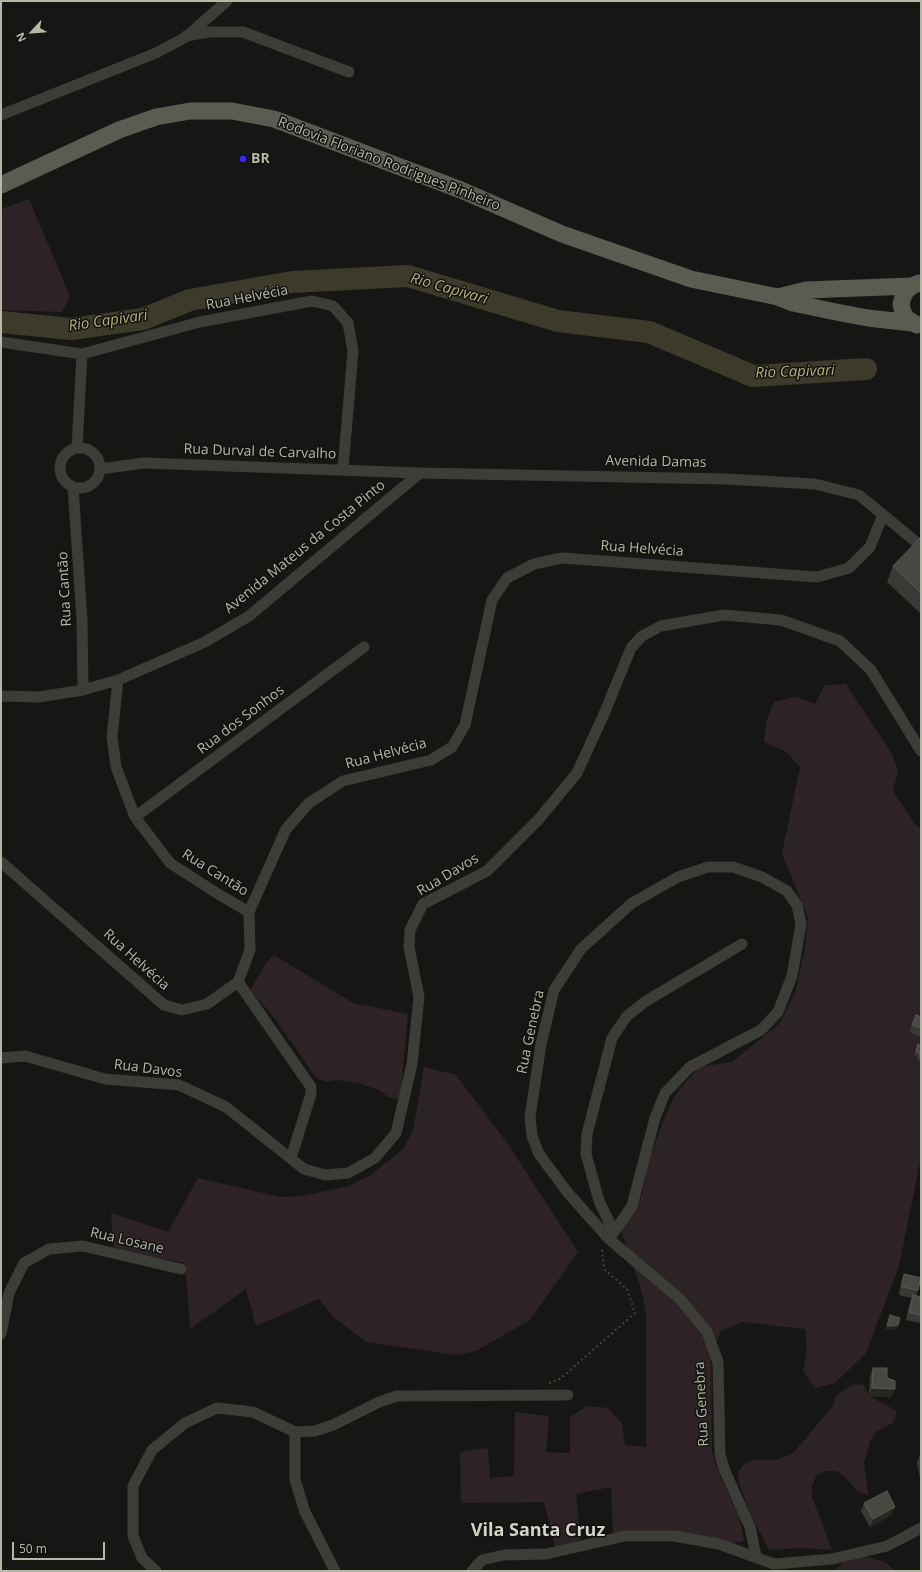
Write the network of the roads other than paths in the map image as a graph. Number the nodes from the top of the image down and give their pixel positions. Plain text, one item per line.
1 (227, 1) edge
2 (186, 37) junction
3 (349, 72) dead end
4 (1, 115) edge
5 (1, 185) edge
6 (917, 285) edge
7 (778, 297) junction
8 (916, 324) edge
9 (1, 342) edge
10 (82, 354) junction
11 (77, 448) junction
12 (100, 469) junction
13 (343, 469) junction
14 (420, 472) junction
15 (74, 487) junction
16 (883, 515) junction
17 (921, 546) edge
18 (364, 648) dead end
19 (118, 680) junction
20 (83, 690) junction
21 (1, 696) edge
22 (921, 751) edge
23 (135, 817) junction
24 (1, 862) edge
25 (249, 912) junction
26 (742, 944) dead end
27 (238, 982) junction
28 (1, 1058) edge
29 (291, 1158) junction
30 (612, 1236) junction
31 (181, 1269) dead end
32 (1, 1334) edge
33 (568, 1395) dead end
34 (296, 1432) junction
35 (921, 1528) edge
36 (756, 1556) junction
37 (775, 1568) edge
38 (156, 1571) edge
39 (335, 1571) edge
40 (472, 1571) edge

1 - 2 street
2 - 3 street
2 - 4 street
5 - 7 main road, Rodovia Floriano Rodrigues Pinheiro
6 - 7 main road, Rodovia Floriano Rodrigues Pinheiro
6 - 8 main road
7 - 8 main road, Rodovia Floriano Rodrigues Pinheiro
9 - 10 street, Rua Helvécia
10 - 11 street
10 - 13 street, Rua Helvécia
11 - 12 street
11 - 15 street
12 - 13 street, Rua Durval de Carvalho
12 - 15 street
13 - 14 street, Rua Durval de Carvalho
14 - 16 street, Avenida Damas
14 - 19 street, Avenida Mateus da Costa Pinto
15 - 20 street, Rua Cantão
16 - 17 street, Avenida Damas
16 - 25 street, Rua Helvécia
18 - 23 street, Rua dos Sonhos
19 - 20 street, Avenida Mateus da Costa Pinto
19 - 23 street, Rua Cantão
20 - 21 street, Avenida Mateus da Costa Pinto
22 - 29 street, Rua Davos
23 - 25 street, Rua Cantão
24 - 27 street, Rua Helvécia
25 - 27 street, Rua Helvécia
26 - 30 street
27 - 29 street
28 - 29 street, Rua Davos
30 - 30 street, Rua Genebra
30 - 36 street, Rua Genebra
31 - 32 street, Rua Losane
33 - 34 street
34 - 38 street
34 - 39 street
35 - 37 street
36 - 37 street
36 - 40 street

